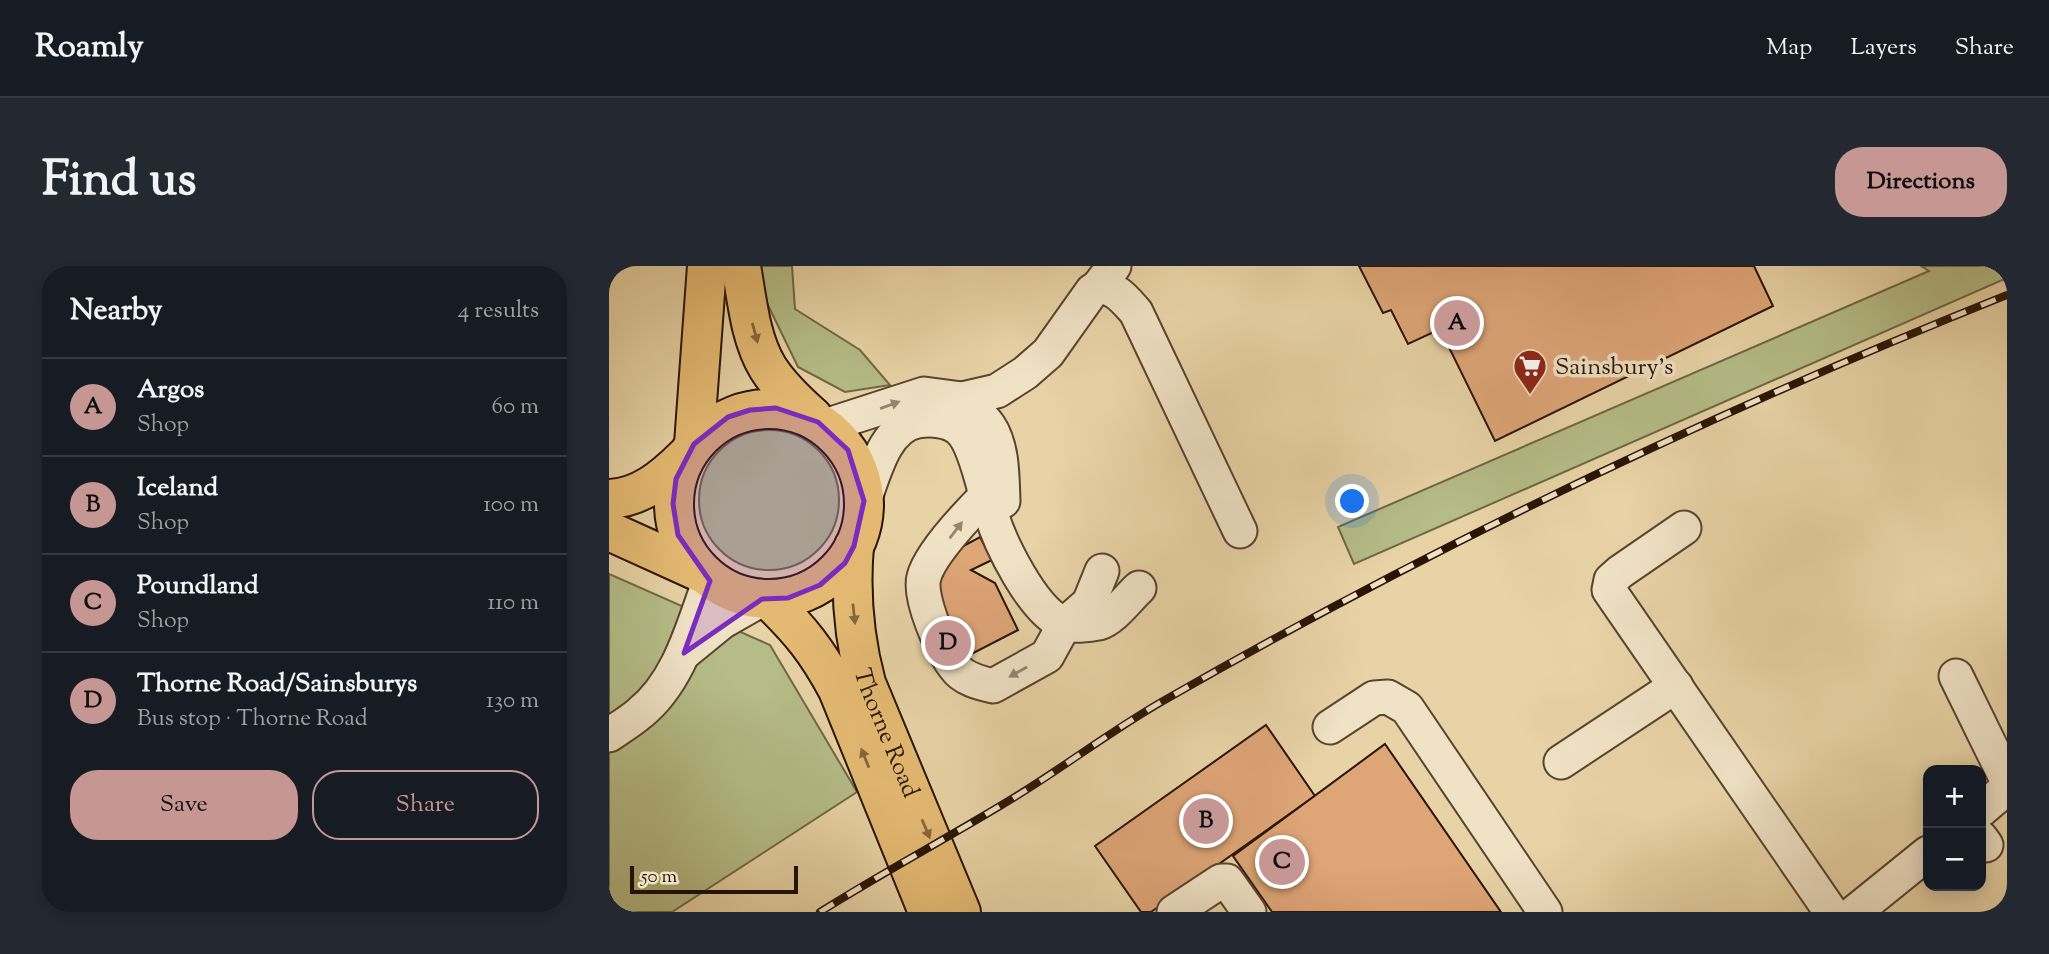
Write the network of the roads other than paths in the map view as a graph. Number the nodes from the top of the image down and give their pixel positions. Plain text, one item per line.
1 (708, 266) edge
2 (741, 266) edge
3 (1106, 276) edge
4 (975, 409) junction
5 (822, 424) junction
6 (690, 451) junction
7 (986, 496) junction
8 (609, 499) edge
9 (864, 501) junction
10 (1684, 528) dead end
11 (609, 531) edge
12 (1240, 531) dead end
13 (855, 546) junction
14 (1102, 571) dead end
15 (707, 577) junction
16 (1139, 588) dead end
17 (766, 600) junction
18 (1064, 625) junction
19 (684, 653) junction
20 (1956, 676) dead end
21 (1676, 686) junction
22 (1330, 727) dead end
23 (609, 735) edge
24 (1561, 762) dead end
25 (2007, 780) edge
26 (2007, 788) edge
27 (1986, 806) edge
28 (1923, 857) edge
29 (927, 912) edge
30 (961, 912) edge
31 (1174, 912) edge
32 (1249, 912) edge
33 (1545, 912) edge
34 (1831, 912) edge
35 (1855, 912) edge

1 - 6 main road
2 -> 5 main road
3 - 4 street
3 - 12 street
5 -> 4 street
4 - 7 street
4 - 9 street
4 - 18 street
5 - 6 main road
5 - 9 main road
6 - 8 main road
6 - 15 main road
7 - 18 street
18 -> 7 street
9 - 13 main road
10 - 21 street
11 - 15 main road
13 - 17 main road
13 -> 30 main road, Thorne Road
14 - 18 street
15 - 17 main road
15 - 19 street
16 - 18 street
17 - 19 street
29 -> 17 main road, Thorne Road
19 - 23 street
20 - 25 street
21 - 24 street
21 - 34 street
22 - 33 street
26 - 27 street
28 - 35 street
31 - 32 street

